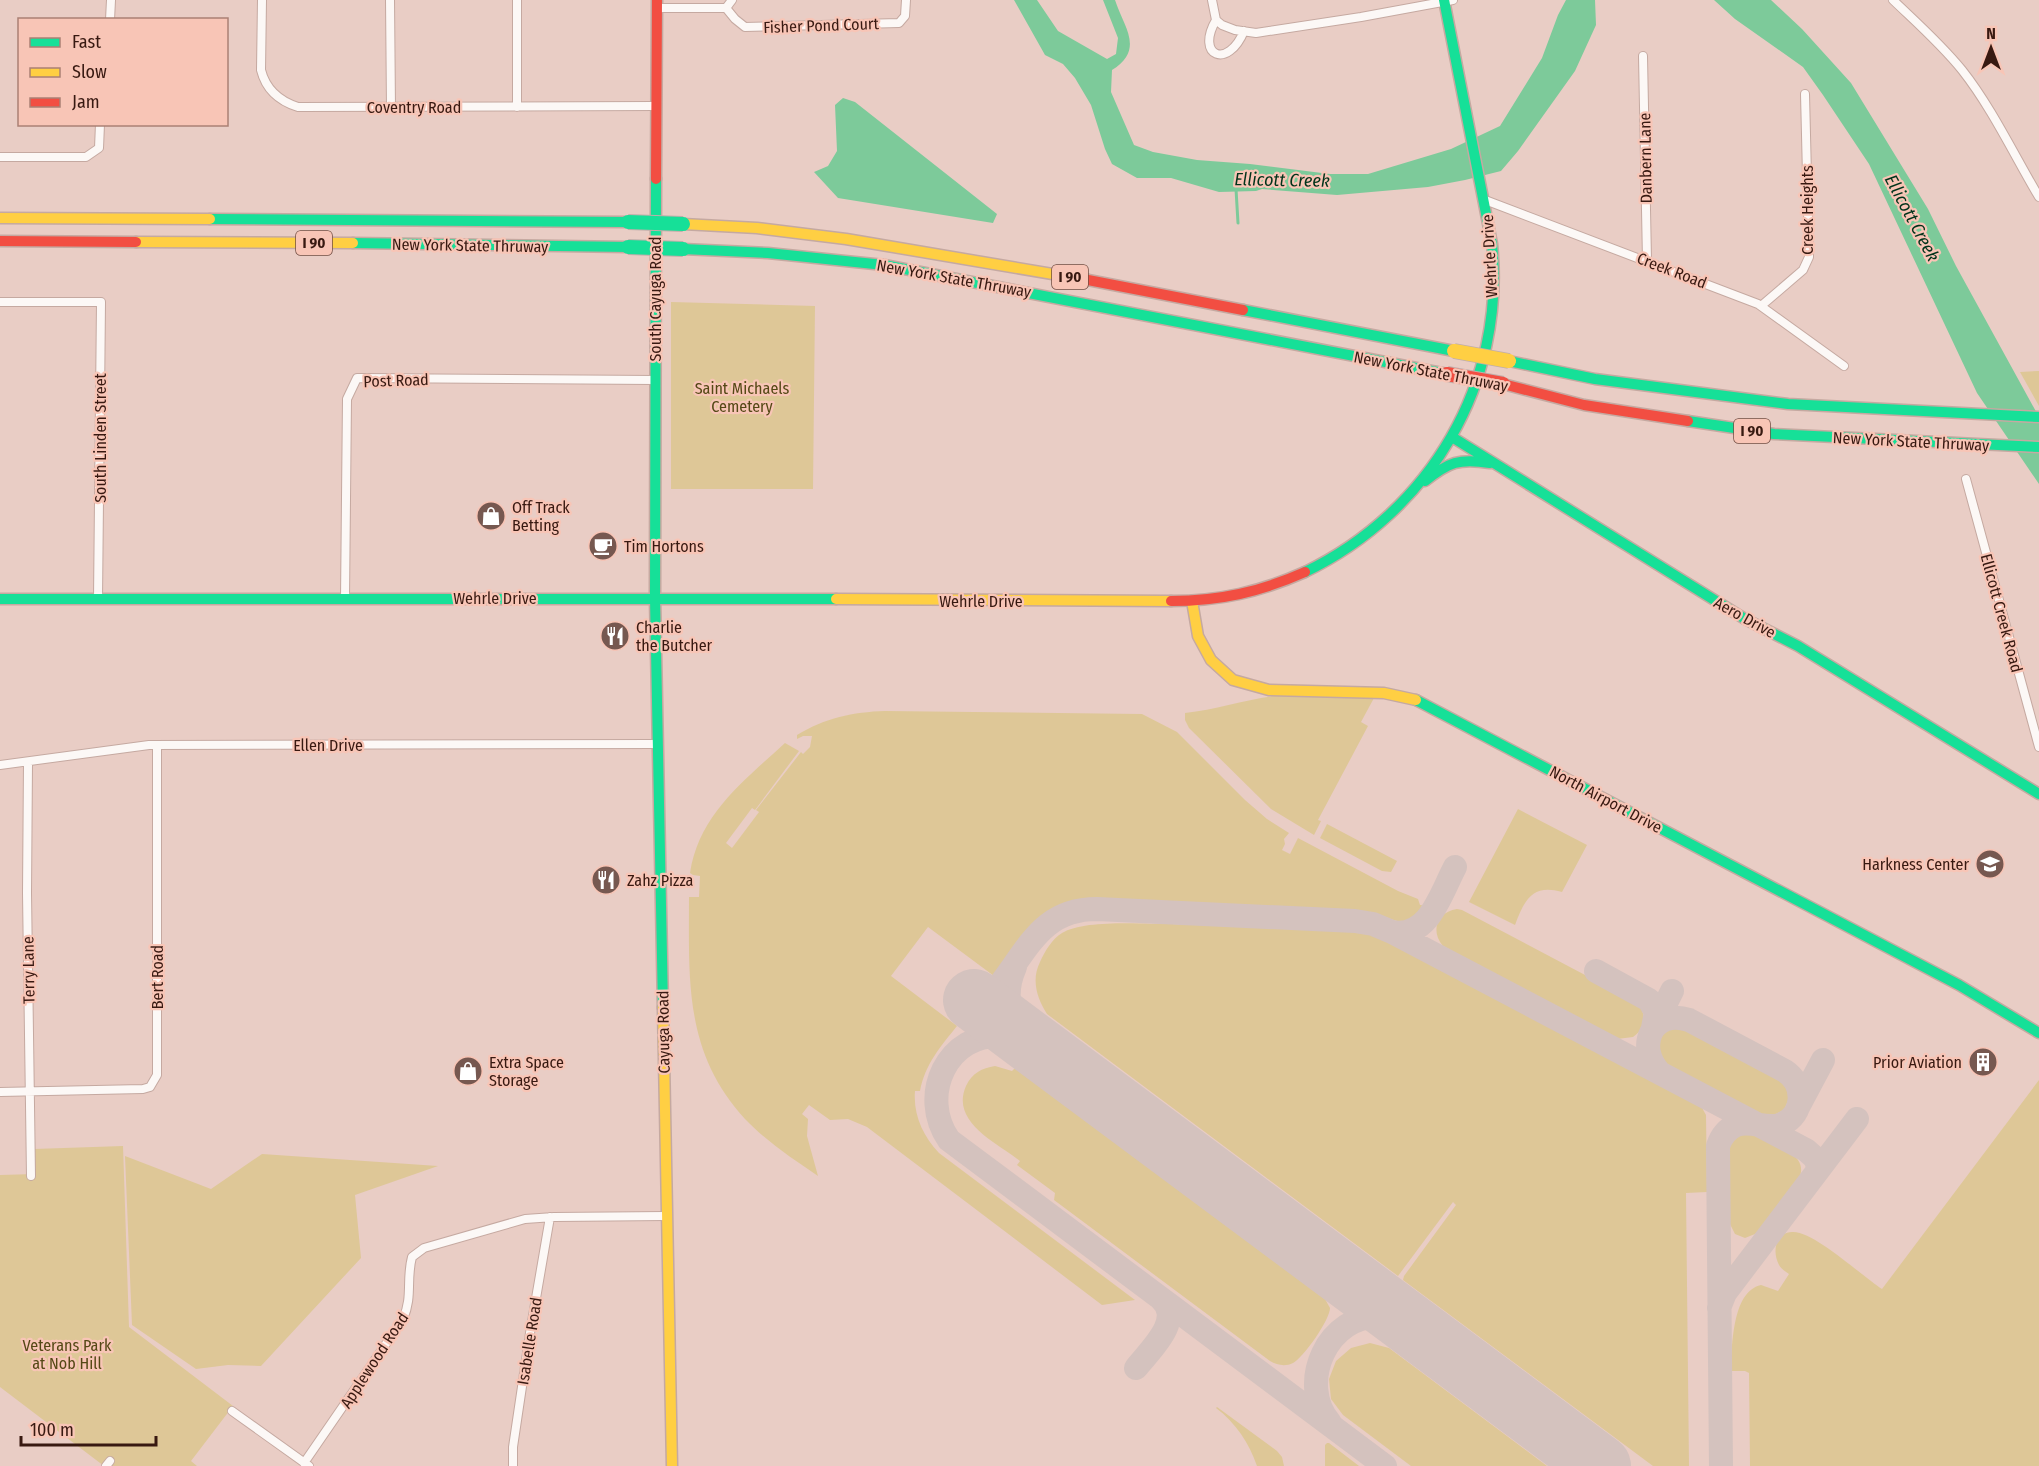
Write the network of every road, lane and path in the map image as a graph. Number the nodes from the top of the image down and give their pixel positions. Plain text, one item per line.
1 (111, 0) edge
2 (262, 0) edge
3 (390, 0) edge
4 (517, 0) edge
5 (732, 0) edge
6 (906, 0) edge
7 (1212, 0) edge
8 (1893, 0) edge
9 (1447, 1) edge
10 (657, 4) edge
11 (726, 8) junction
12 (110, 18) edge
13 (1216, 20) junction
14 (1244, 32) junction
15 (1643, 56) dead end
16 (1805, 94) dead end
17 (656, 106) junction
18 (517, 107) junction
19 (391, 108) junction
20 (100, 126) edge
21 (0, 157) edge
22 (2039, 197) edge
23 (1485, 200) junction
24 (0, 218) edge
25 (0, 242) edge
26 (1647, 260) junction
27 (0, 302) edge
28 (1761, 306) junction
29 (1845, 366) dead end
30 (655, 380) junction
31 (2039, 417) edge
32 (1452, 437) junction
33 (2039, 447) edge
34 (1495, 464) junction
35 (1966, 479) dead end
36 (1411, 492) junction
37 (655, 598) junction
38 (0, 599) edge
39 (98, 599) junction
40 (345, 599) junction
41 (1192, 601) junction
42 (658, 744) junction
43 (157, 745) junction
44 (2039, 747) edge
45 (28, 763) junction
46 (0, 765) edge
47 (2039, 794) edge
48 (2039, 1033) edge
49 (0, 1092) edge
50 (30, 1092) junction
51 (32, 1176) dead end
52 (666, 1216) junction
53 (550, 1217) junction
54 (232, 1411) dead end
55 (307, 1464) edge
56 (513, 1466) edge
57 (672, 1466) edge

1 - 12 street
2 - 19 street, Coventry Road
3 - 19 street
4 - 18 street
5 - 11 street
6 - 11 street, Fisher Pond Court
7 - 13 street
8 - 22 street
9 - 14 street
9 - 23 main road, Wehrle Drive
10 - 11 street
10 - 17 main road, South Cayuga Road
13 - 14 street
13 - 14 street
15 - 26 street, Danbern Lane
16 - 28 street, Creek Heights
17 - 18 street, Coventry Road
17 - 30 main road, South Cayuga Road
18 - 19 street, Coventry Road
20 - 21 street
23 - 26 street, Creek Road
23 - 32 main road, Wehrle Drive
24 - 31 main road, New York State Thruway / I 90, bridge
25 - 33 main road, New York State Thruway / I 90, bridge
26 - 28 street, Creek Road
27 - 39 street, South Linden Street
28 - 29 street, Creek Road
30 - 37 main road, South Cayuga Road
30 - 40 street, Post Road
32 - 34 main road, Aero Drive
32 - 36 main road, Wehrle Drive
34 - 36 main road
34 - 47 main road, Aero Drive
35 - 44 street, Ellicott Creek Road
36 - 41 main road, Wehrle Drive
37 - 40 main road, Wehrle Drive
37 - 41 main road, Wehrle Drive
37 - 42 main road, Cayuga Road
38 - 39 main road, Wehrle Drive
39 - 40 main road, Wehrle Drive
41 - 48 main road, North Airport Drive
42 - 43 street, Ellen Drive
42 - 52 main road, Cayuga Road
43 - 45 street, Ellen Drive
43 - 50 street, Bert Road
45 - 46 street, Ellen Drive
45 - 50 street, Terry Lane
49 - 50 street, Bert Road
50 - 51 street, Terry Lane
52 - 53 street, Applewood Road
52 - 57 main road, Cayuga Road
53 - 55 street, Applewood Road
53 - 56 street, Isabelle Road
54 - 55 street

